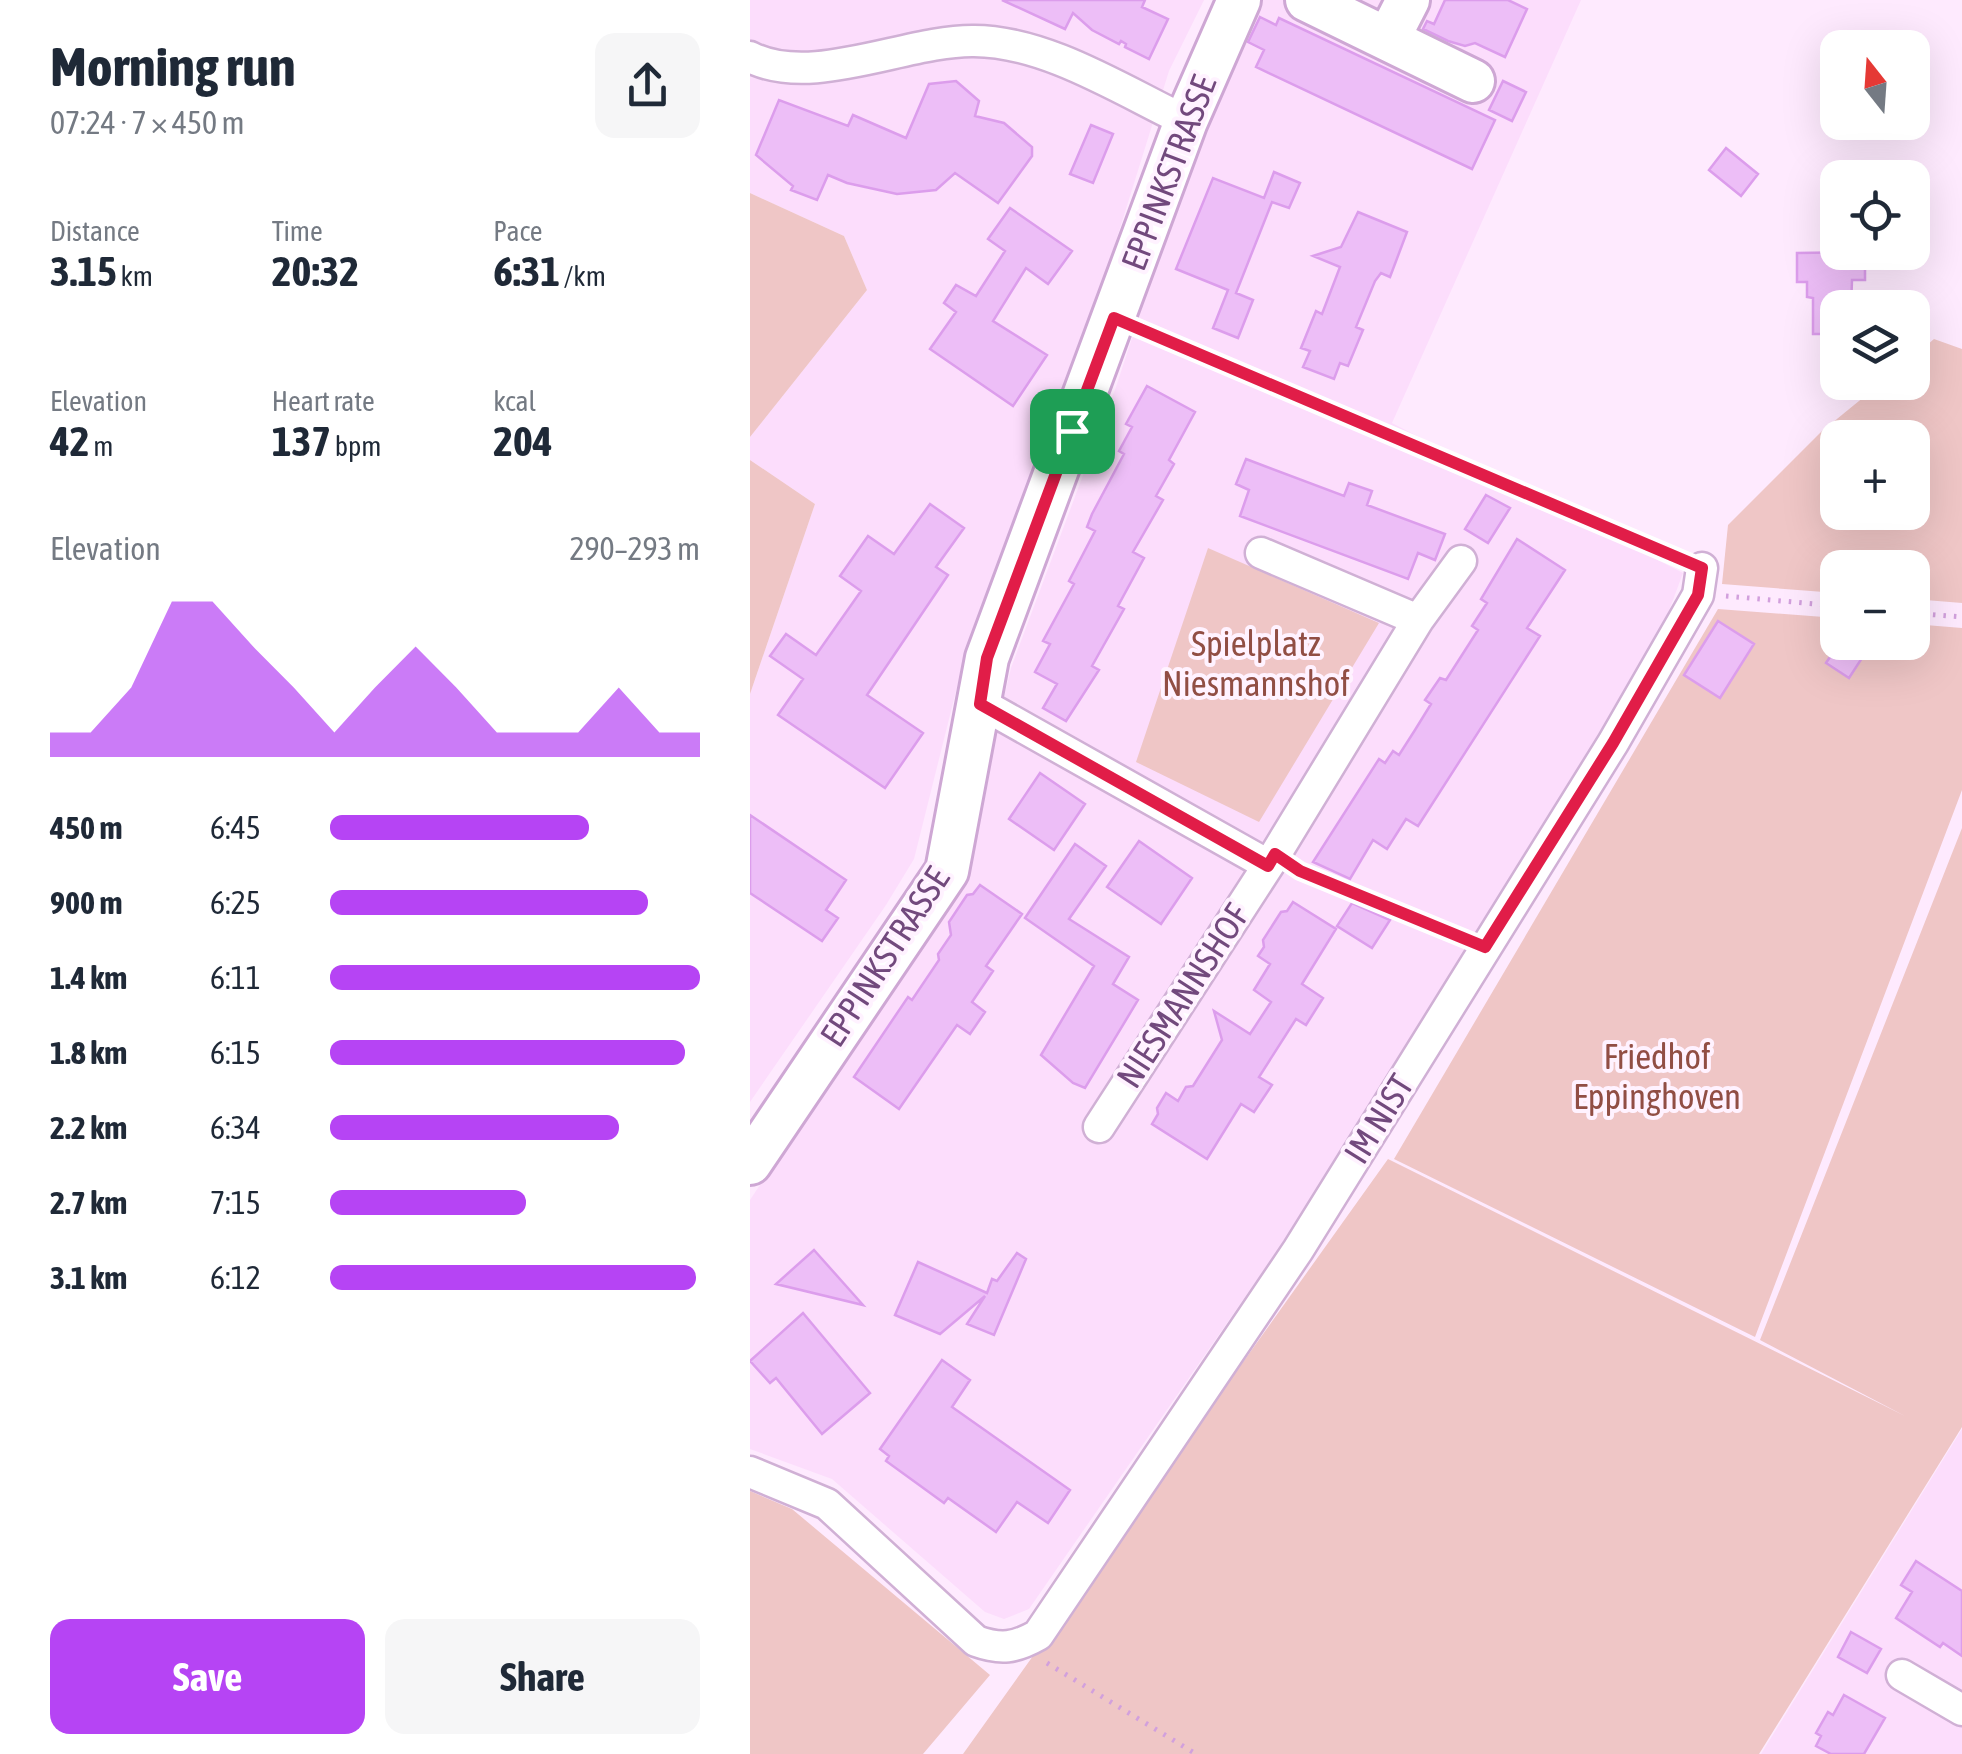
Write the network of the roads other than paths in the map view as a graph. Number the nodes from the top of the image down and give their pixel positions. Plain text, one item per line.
1 (1239, 0) edge
2 (1307, 0) edge
3 (1408, 0) edge
4 (1388, 40) junction
5 (750, 57) edge
6 (1473, 81) dead end
7 (1186, 121) junction
8 (1261, 553) dead end
9 (1461, 561) dead end
10 (1700, 582) road end
11 (1418, 620) junction
12 (980, 704) junction
13 (1271, 860) junction
14 (1099, 1127) dead end
15 (750, 1163) edge
16 (750, 1472) edge
17 (1902, 1675) dead end
18 (1962, 1710) edge

1 - 7 street, EPPINKSTRASSE
2 - 4 street
3 - 4 street
4 - 6 street
5 - 7 street
7 - 12 street, EPPINKSTRASSE
8 - 11 street
9 - 11 street, NIESMANNSHOF
10 - 16 street, IM NIST
11 - 13 street, NIESMANNSHOF
12 - 13 street, NIESMANNSHOF
12 - 15 street, EPPINKSTRASSE
13 - 14 street, NIESMANNSHOF
17 - 18 street

